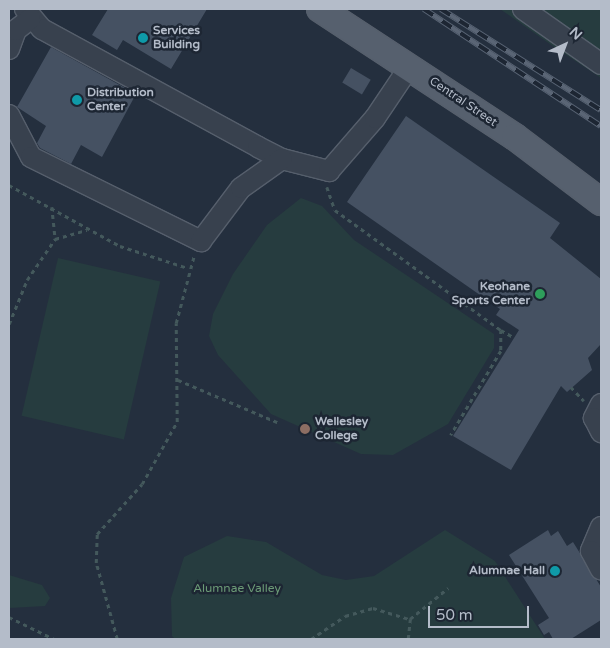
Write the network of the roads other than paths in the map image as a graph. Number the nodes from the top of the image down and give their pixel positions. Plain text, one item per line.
1 (320, 9) edge
2 (523, 9) edge
3 (27, 14) edge
4 (9, 49) edge
5 (601, 64) edge
6 (410, 66) junction
7 (9, 115) edge
8 (282, 159) junction
9 (601, 202) edge
10 (601, 404) edge
11 (601, 432) edge
12 (601, 527) edge
13 (601, 570) edge

1 - 6 main road, Central Street
2 - 5 street
3 - 4 street
3 - 8 street
6 - 8 street
6 - 9 main road, Central Street
7 - 8 street
10 - 11 street
12 - 13 street

